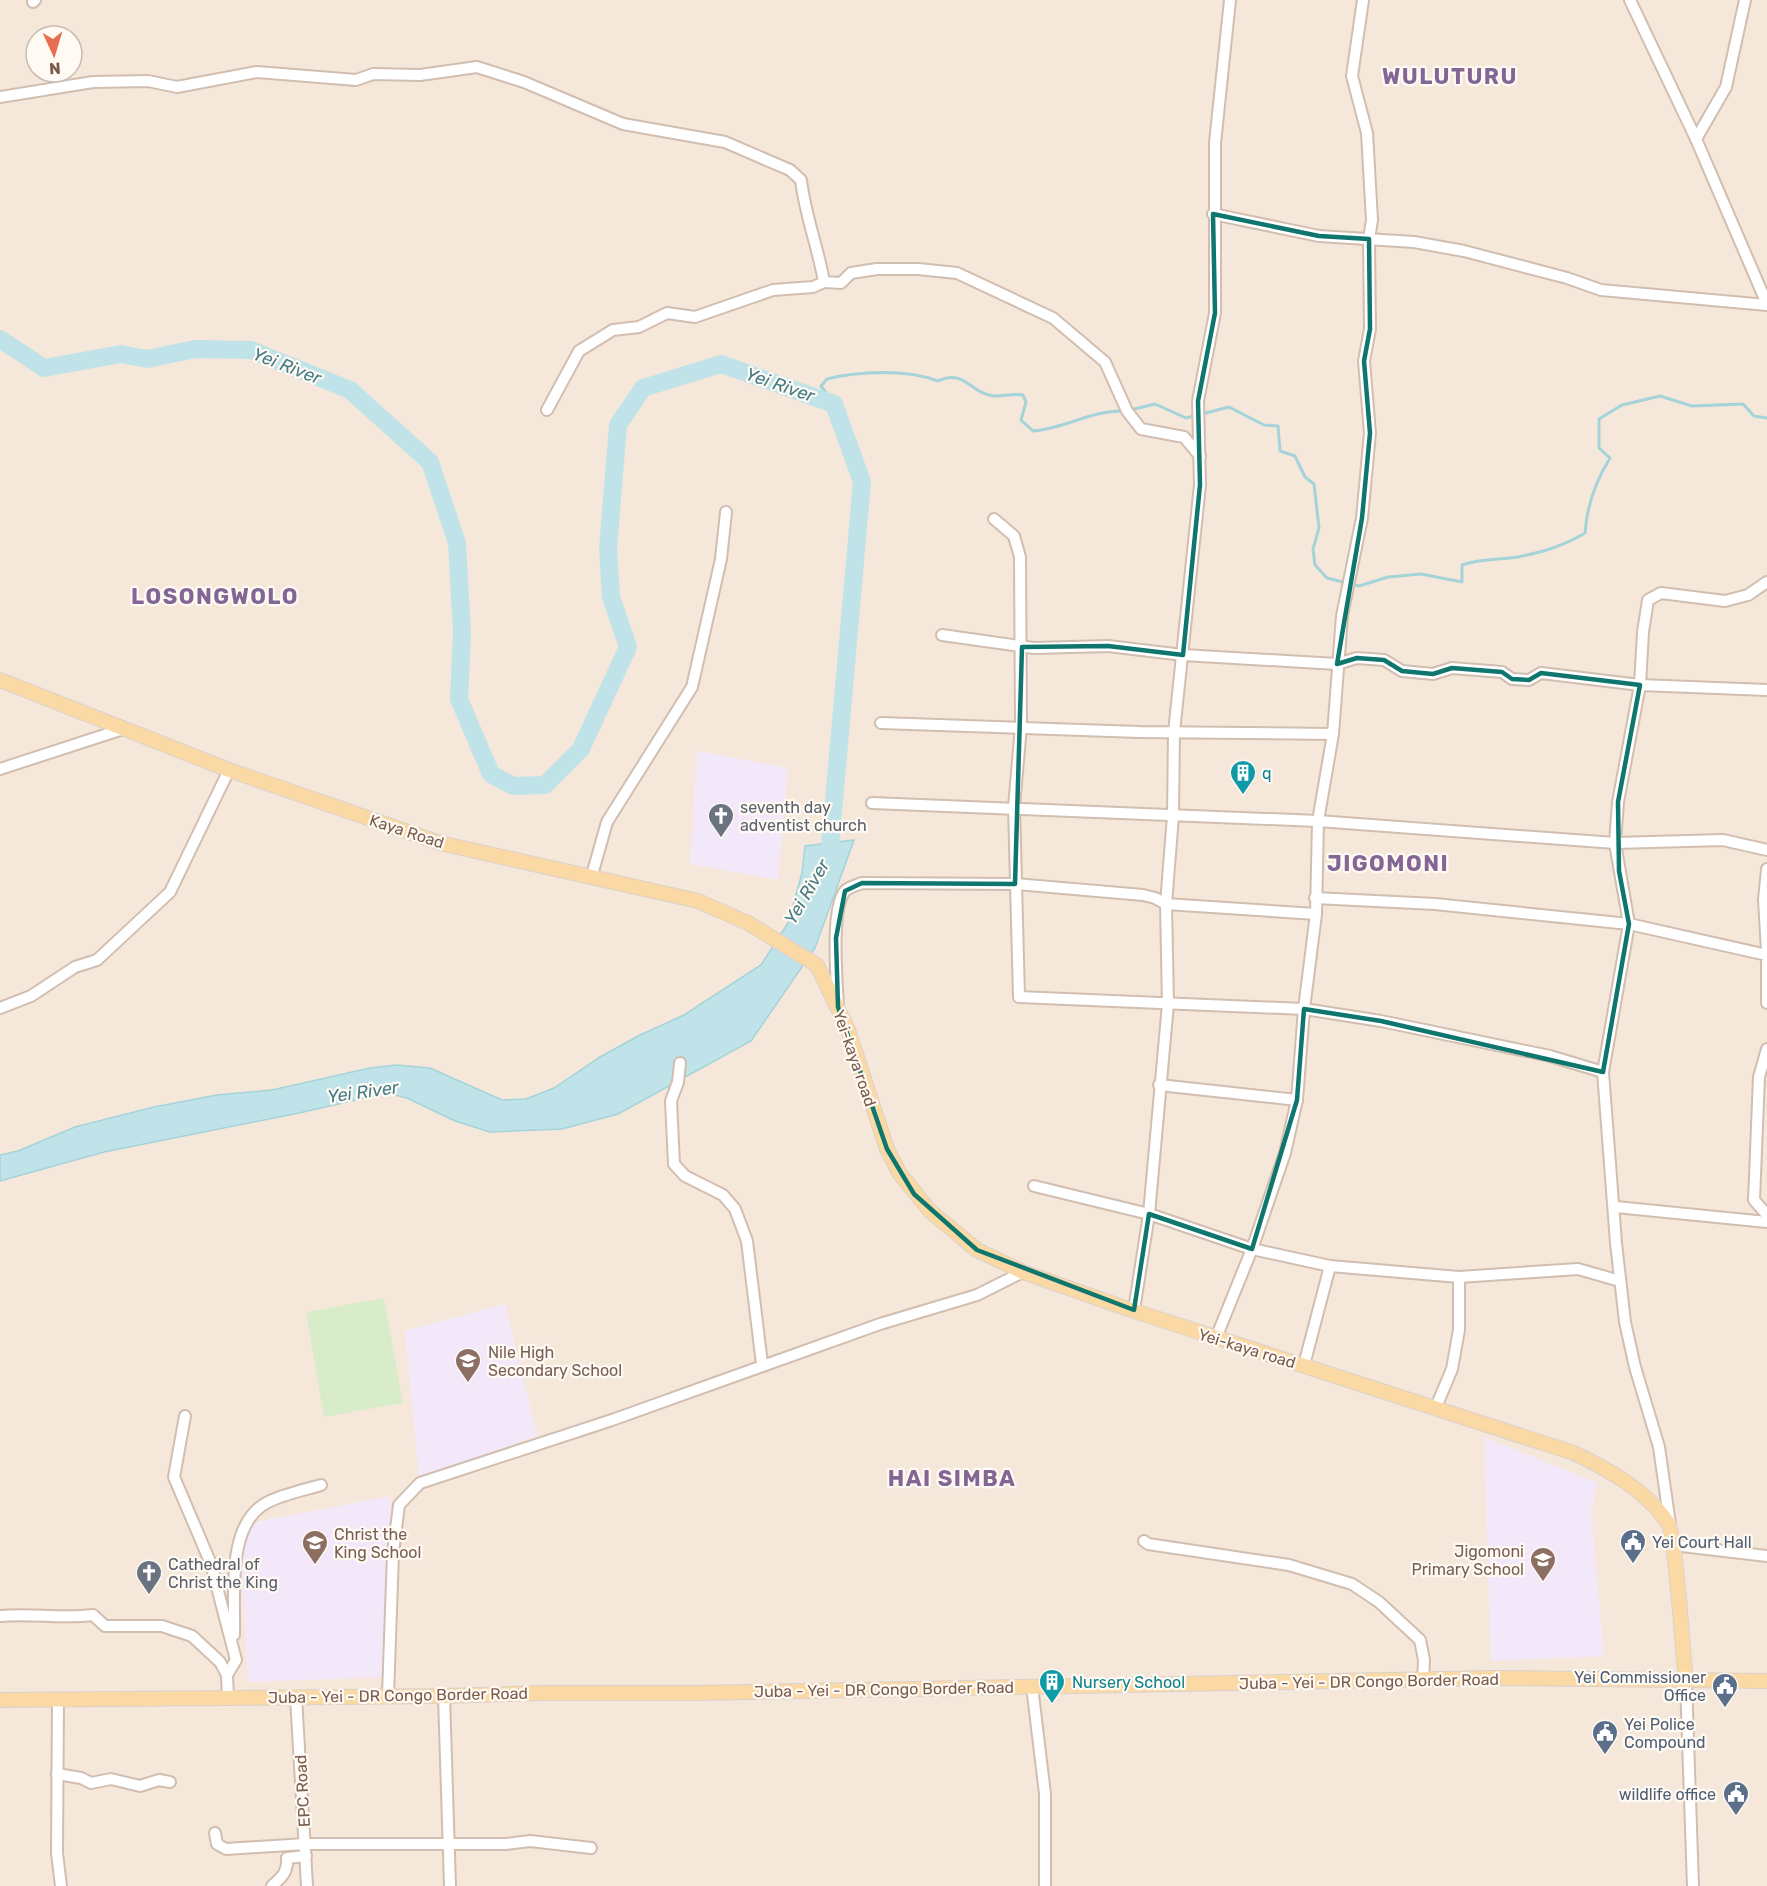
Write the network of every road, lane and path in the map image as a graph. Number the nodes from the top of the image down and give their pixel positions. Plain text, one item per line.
1 (1230, 0) edge
2 (1363, 0) edge
3 (1630, 0) edge
4 (1745, 0) edge
5 (0, 97) edge
6 (1696, 139) junction
7 (1213, 214) junction
8 (1369, 239) junction
9 (824, 282) junction
10 (1767, 305) edge
11 (547, 410) dead end
12 (1200, 456) junction
13 (726, 512) dead end
14 (994, 519) dead end
15 (1767, 582) edge
16 (942, 635) dead end
17 (1022, 647) junction
18 (1183, 656) junction
19 (1337, 664) junction
20 (0, 680) edge
21 (1640, 686) junction
22 (1767, 690) edge
23 (882, 723) dead end
24 (1021, 726) junction
25 (123, 729) junction
26 (1174, 732) junction
27 (1333, 734) junction
28 (0, 769) edge
29 (229, 770) junction
30 (872, 803) dead end
31 (1014, 807) junction
32 (1173, 816) junction
33 (1318, 821) junction
34 (1615, 843) junction
35 (1767, 850) edge
36 (1767, 869) edge
37 (592, 875) junction
38 (1014, 884) junction
39 (1315, 898) junction
40 (1166, 904) junction
41 (1316, 914) junction
42 (1629, 924) junction
43 (1767, 953) edge
44 (1767, 962) edge
45 (816, 965) joint
46 (1767, 1003) edge
47 (1168, 1004) junction
48 (838, 1007) junction
49 (0, 1008) edge
50 (1304, 1009) junction
51 (1767, 1049) edge
52 (680, 1063) dead end
53 (1603, 1072) junction
54 (1159, 1085) junction
55 (1297, 1100) junction
56 (1034, 1186) dead end
57 (1616, 1207) junction
58 (1149, 1214) junction
59 (1767, 1215) edge
60 (1767, 1222) edge
61 (1252, 1249) junction
62 (1330, 1266) junction
63 (1023, 1272) junction
64 (1459, 1277) junction
65 (1620, 1281) junction
66 (1134, 1310) junction
67 (1216, 1338) junction
68 (762, 1364) junction
69 (1304, 1365) junction
70 (1436, 1407) junction
71 (185, 1416) dead end
72 (321, 1485) dead end
73 (1670, 1525) junction
74 (1144, 1541) dead end
75 (1673, 1545) junction
76 (1767, 1556) edge
77 (0, 1616) edge
78 (233, 1647) junction
79 (226, 1675) junction
80 (1423, 1680) junction
81 (1767, 1680) edge
82 (1686, 1682) junction
83 (1032, 1686) junction
84 (387, 1695) junction
85 (444, 1696) junction
86 (296, 1697) junction
87 (228, 1698) junction
88 (0, 1700) edge
89 (58, 1700) junction
90 (57, 1774) junction
91 (170, 1782) dead end
92 (215, 1833) dead end
93 (450, 1843) junction
94 (305, 1844) junction
95 (591, 1848) dead end
96 (306, 1856) junction
97 (61, 1886) edge
98 (272, 1886) edge
99 (307, 1886) edge
100 (450, 1886) edge
101 (1045, 1886) edge
102 (1693, 1886) edge

1 - 7 street
2 - 8 street
3 - 6 street
4 - 6 street
5 - 9 street
6 - 10 street
7 - 8 street
7 - 12 street
8 - 10 street
8 - 19 street
9 - 11 street
9 - 12 street
12 - 18 street
13 - 37 street
14 - 17 street
15 - 21 street
16 - 17 street
17 - 18 street
17 - 24 street
18 - 19 street
18 - 26 street
19 - 21 street
19 - 27 street
20 - 25 main road, Kaya Road
21 - 22 street
21 - 34 street
23 - 24 street
24 - 26 street
24 - 31 street
25 - 28 street
25 - 29 main road, Kaya Road
26 - 27 street
26 - 32 street
27 - 33 street
29 - 37 main road, Kaya Road
29 - 49 street
30 - 31 street
31 - 32 street
31 - 38 street
32 - 33 street
32 - 40 street
33 - 34 street
33 - 39 street
34 - 35 street
34 - 42 street
36 - 43 street
37 - 45 main road, Kaya Road
38 - 40 street
38 - 47 street
38 - 48 street
39 - 41 street
39 - 42 street
40 - 41 street
40 - 47 street
41 - 50 street
42 - 43 street
42 - 53 street
44 - 46 street
45 - 48 main road, Yei-kaya road
47 - 50 street
47 - 54 street
48 - 63 main road, Yei-kaya road
50 - 53 street
50 - 55 street
51 - 59 street
52 - 68 street
53 - 57 street
54 - 55 street
54 - 58 street
55 - 61 street
56 - 58 street
57 - 60 street
57 - 65 street
58 - 61 street
58 - 66 street
61 - 62 street
61 - 67 street
62 - 64 street
62 - 69 street
63 - 66 main road, Yei-kaya road
63 - 68 street
64 - 65 street
64 - 70 street
65 - 73 street
66 - 67 main road, Yei-kaya road
67 - 69 main road, Yei-kaya road
68 - 84 street
69 - 70 main road, Yei-kaya road
70 - 73 main road, Yei-kaya road
71 - 78 street
72 - 78 street
73 - 75 main road
74 - 80 street
75 - 76 street
75 - 82 main road
77 - 79 street
78 - 79 street
79 - 87 street
80 - 82 main road, Juba - Yei - DR Congo Border Road
80 - 83 main road, Juba - Yei - DR Congo Border Road
81 - 82 main road, Juba - Yei - DR Congo Border Road
82 - 102 street
83 - 85 main road, Juba - Yei - DR Congo Border Road
83 - 101 street
84 - 85 main road, Juba - Yei - DR Congo Border Road
84 - 86 main road, Juba - Yei - DR Congo Border Road
85 - 93 street
86 - 87 main road, Juba - Yei - DR Congo Border Road
86 - 94 street, EPC Road
87 - 89 main road, Juba - Yei - DR Congo Border Road
88 - 89 main road, Juba - Yei - DR Congo Border Road
89 - 90 street
90 - 91 street
90 - 97 street
92 - 94 street
93 - 94 street
93 - 95 street
93 - 100 street
94 - 96 street, EPC Road
96 - 98 street
96 - 99 street, EPC Road

